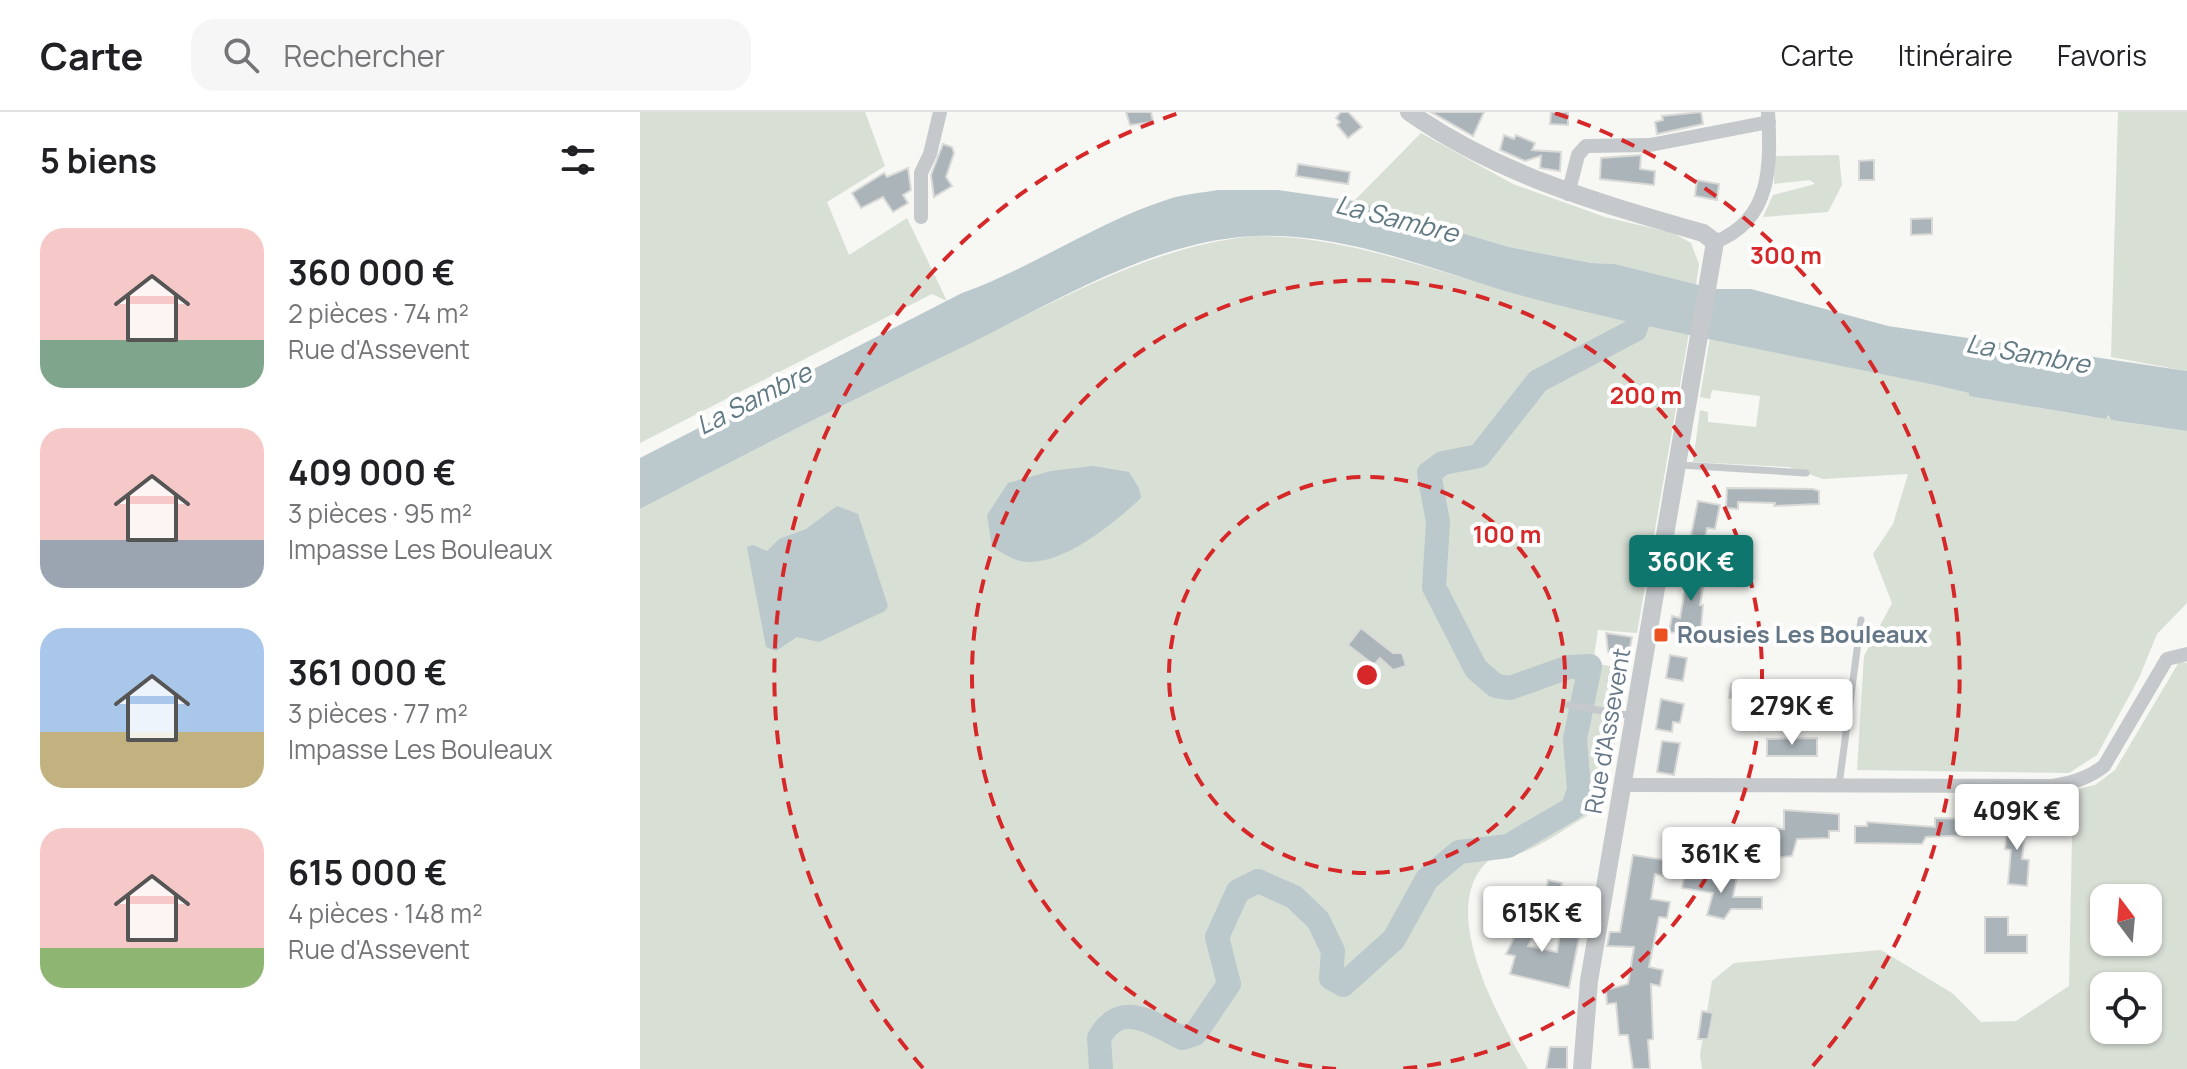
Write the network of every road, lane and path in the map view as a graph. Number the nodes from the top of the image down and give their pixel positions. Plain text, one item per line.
1 (940, 112) edge
2 (1409, 112) edge
3 (1768, 117) edge
4 (1568, 194) junction
5 (921, 217) dead end
6 (1715, 242) junction
7 (1678, 465) junction
8 (1806, 473) dead end
9 (1861, 620) dead end
10 (2187, 654) edge
11 (1568, 705) dead end
12 (1635, 716) junction
13 (1623, 785) junction
14 (1839, 785) junction
15 (1582, 1069) edge

1 - 5 street
2 - 4 street
3 - 4 street
3 - 6 street
4 - 6 street
6 - 7 street, Rue d'Assevent
7 - 8 lane
7 - 12 street, Rue d'Assevent
9 - 14 lane
10 - 14 street
11 - 12 lane
12 - 13 street, Rue d'Assevent
13 - 14 street
13 - 15 street, Rue d'Assevent

